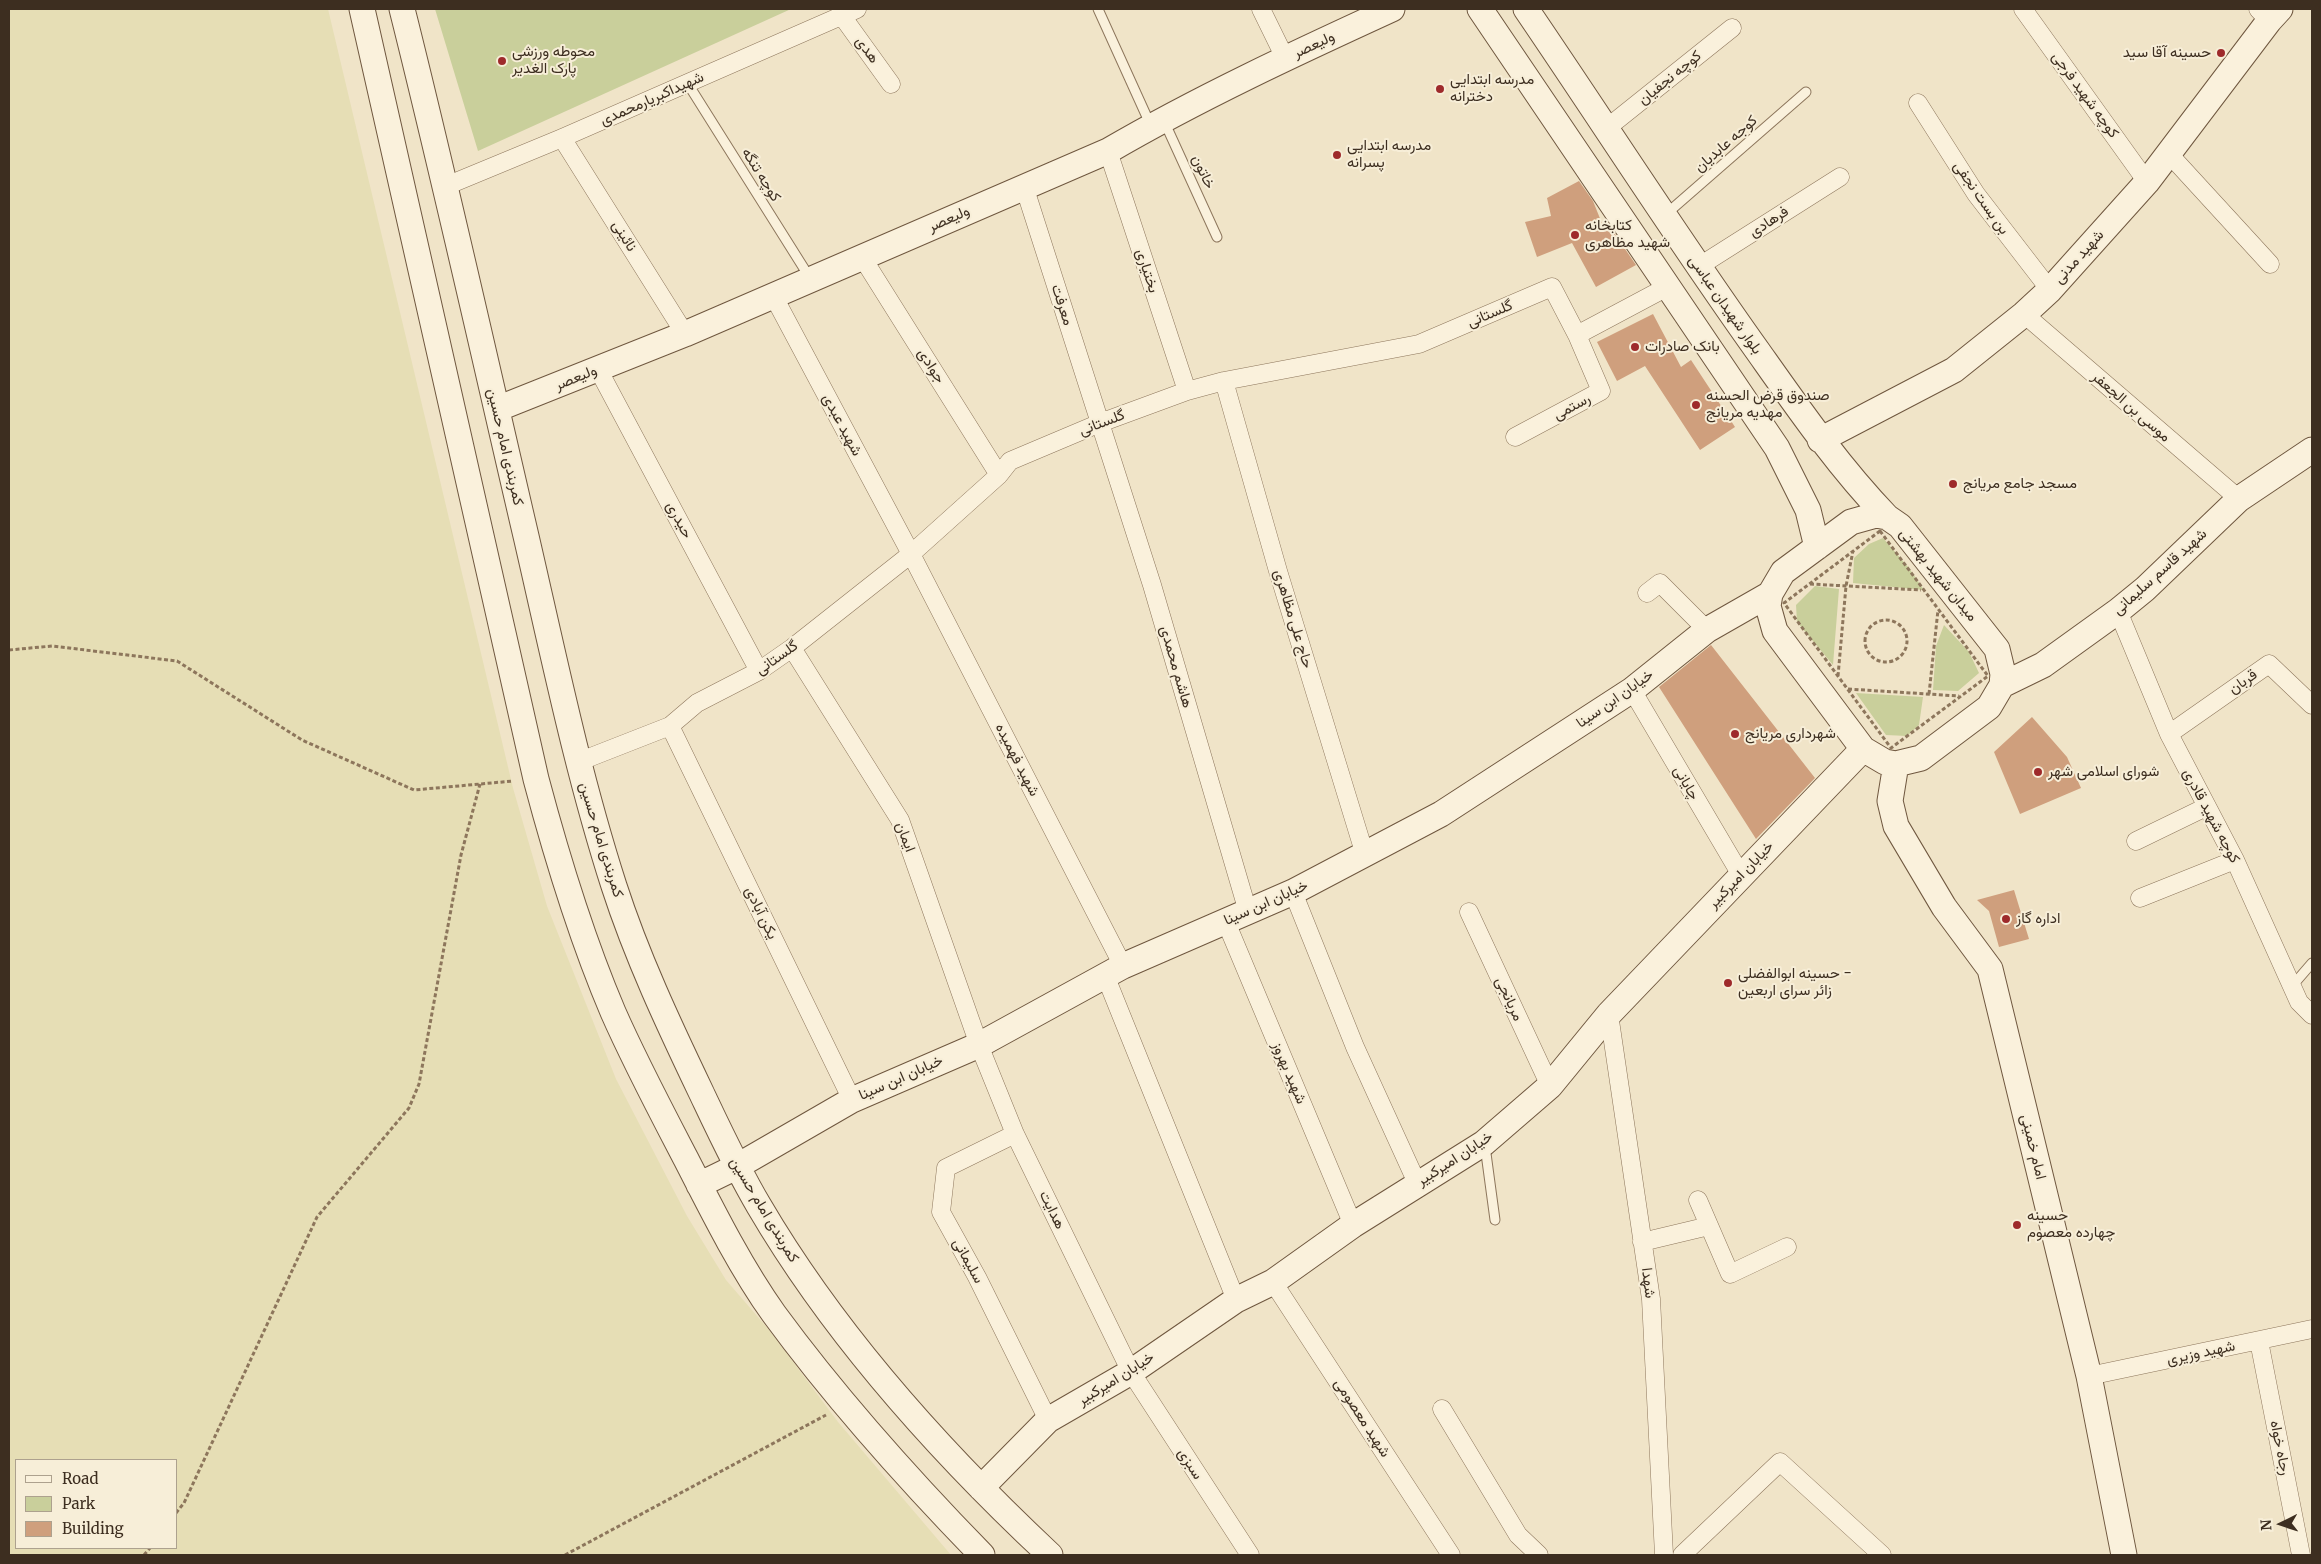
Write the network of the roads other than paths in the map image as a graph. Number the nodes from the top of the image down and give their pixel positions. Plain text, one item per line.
1 (362, 9) edge
2 (402, 9) edge
3 (1098, 9) edge
4 (1261, 9) edge
5 (1392, 9) edge
6 (1480, 9) edge
7 (1526, 9) edge
8 (2024, 9) edge
9 (849, 12) edge
10 (2269, 13) edge
11 (1732, 28) dead end
12 (1285, 58) junction
13 (688, 84) junction
14 (891, 84) dead end
15 (1806, 92) dead end
16 (1918, 103) dead end
17 (1157, 122) junction
18 (1607, 128) junction
19 (562, 138) junction
20 (1108, 151) junction
21 (2170, 155) junction
22 (1840, 177) dead end
23 (2147, 182) junction
24 (446, 186) junction
25 (1024, 186) junction
26 (1664, 216) junction
27 (1218, 237) dead end
28 (862, 257) junction
29 (2270, 264) dead end
30 (1698, 267) junction
31 (811, 280) junction
32 (1669, 286) junction
33 (2050, 290) junction
34 (774, 297) junction
35 (2024, 314) junction
36 (686, 334) junction
37 (1576, 335) junction
38 (598, 369) junction
39 (1224, 381) junction
40 (1187, 391) junction
41 (497, 409) junction
42 (1100, 423) junction
43 (1516, 437) dead end
44 (1820, 440) junction
45 (2312, 450) edge
46 (999, 475) junction
47 (2239, 499) junction
48 (1887, 517) junction
49 (1818, 546) junction
50 (911, 554) junction
51 (1647, 592) dead end
52 (1770, 594) junction
53 (2118, 611) junction
54 (1707, 630) junction
55 (792, 648) junction
56 (759, 671) junction
57 (2002, 685) junction
58 (1632, 690) junction
59 (2312, 705) edge
60 (670, 726) junction
61 (2169, 734) junction
62 (1863, 749) junction
63 (578, 762) junction
64 (1896, 764) junction
65 (2206, 806) junction
66 (2136, 841) dead end
67 (1365, 855) junction
68 (2235, 860) junction
69 (1741, 875) junction
70 (1293, 892) junction
71 (2140, 898) dead end
72 (1469, 912) dead end
73 (1237, 917) junction
74 (2312, 963) edge
75 (1114, 970) junction
76 (2293, 986) junction
77 (2299, 1002) junction
78 (1609, 1014) junction
79 (2312, 1015) edge
80 (2312, 1030) edge
81 (978, 1045) junction
82 (1550, 1086) junction
83 (852, 1100) junction
84 (1015, 1134) junction
85 (1484, 1143) junction
86 (736, 1167) junction
87 (1417, 1183) junction
88 (699, 1186) junction
89 (1698, 1200) dead end
90 (1495, 1220) dead end
91 (1353, 1225) junction
92 (1710, 1226) junction
93 (1642, 1242) junction
94 (1787, 1247) dead end
95 (1273, 1282) junction
96 (1236, 1300) junction
97 (2312, 1329) edge
98 (2259, 1341) junction
99 (1131, 1372) junction
100 (2089, 1376) junction
101 (1442, 1409) dead end
102 (1048, 1420) junction
103 (981, 1488) junction
104 (982, 1555) edge
105 (1050, 1555) edge
106 (1250, 1555) edge
107 (1452, 1555) edge
108 (1539, 1555) edge
109 (1664, 1555) edge
110 (1682, 1555) edge
111 (1882, 1555) edge
112 (2124, 1555) edge
113 (2301, 1555) edge

1 - 88 main road
2 - 24 main road, کمربندی امام حسین
3 - 17 lane, خاتون
4 - 12 street
5 - 12 main road, ولیعصر
6 - 32 main road
7 - 18 main road, بلوار شهیدان عباسی
8 - 23 street, کوچه شهید فرجی
9 - 13 street, شهیداکبریارمحمدی
9 - 14 street, هدی
10 - 21 main road, شهید مدنی
11 - 18 street, کوچه نجفیان
12 - 17 main road, ولیعصر
13 - 19 street, شهیداکبریارمحمدی
13 - 31 lane, کوچه تنگه
15 - 26 lane, کوجه عابدیان
16 - 33 street, بن بست نجفی
17 - 20 main road, ولیعصر
17 - 27 lane, خاتون
18 - 26 main road, بلوار شهیدان عباسی
19 - 24 street, شهیداکبریارمحمدی
19 - 36 street, نائینی
20 - 25 main road, ولیعصر
20 - 40 street, بختیاری
21 - 23 main road, شهید مدنی
21 - 29 street
22 - 30 street, فرهادی
23 - 33 main road, شهید مدنی
24 - 41 main road, کمربندی امام حسین
25 - 28 main road, ولیعصر
25 - 42 street, معرفت
26 - 30 main road, بلوار شهیدان عباسی
28 - 31 main road, ولیعصر
28 - 46 street, جوادی
30 - 44 main road, بلوار شهیدان عباسی
31 - 34 main road, ولیعصر
32 - 37 street
32 - 49 main road
33 - 35 main road, شهید مدنی
34 - 36 main road, ولیعصر
34 - 50 street, شهید عبدی
35 - 44 main road, شهید مدنی
35 - 47 street, موسی بن الجعفر
36 - 38 main road, ولیعصر
37 - 39 street, گلستانی
37 - 43 street, رستمی
38 - 41 main road, ولیعصر
38 - 56 street, حیدری
39 - 40 street, گلستانی
39 - 67 street, حاج علی مظاهری
40 - 42 street, گلستانی
41 - 63 main road, کمربندی امام حسین
42 - 46 street, گلستانی
42 - 73 street, هاشم محمدی
44 - 48 main road, بلوار شهیدان عباسی
45 - 47 main road, شهید قاسم سلیمانی
46 - 50 street, گلستانی
47 - 53 main road, شهید قاسم سلیمانی
48 - 49 main road, میدان شهید بهشتی
48 - 57 main road, میدان شهید بهشتی
49 - 52 main road, میدان شهید بهشتی
50 - 55 street, گلستانی
50 - 75 street, شهید فهمیده
51 - 54 street
52 - 54 main road, خیابان ابن سینا
52 - 62 main road
53 - 57 main road, شهید قاسم سلیمانی
53 - 61 street, کوچه شهید قادری
54 - 58 main road, خیابان ابن سینا
55 - 56 street, گلستانی
55 - 81 street, ایمان
56 - 60 street, گلستانی
57 - 64 main road
58 - 67 main road, خیابان ابن سینا
58 - 69 street, چایانی
59 - 61 street, قربان
60 - 63 street, گلستانی
60 - 83 street, یکن آبادی
61 - 65 street, کوچه شهید قادری
62 - 64 main road
62 - 69 main road, خیابان امیرکبیر
63 - 86 main road, کمربندی امام حسین
64 - 100 main road, امام خمینی
65 - 66 street
65 - 68 street, کوچه شهید قادری
67 - 70 main road, خیابان ابن سینا
68 - 71 street
68 - 76 street, کوچه شهید قادری
69 - 78 main road, خیابان امیرکبیر
70 - 73 main road, خیابان ابن سینا
70 - 87 street
72 - 82 street, مریانجی
73 - 75 main road, خیابان ابن سینا
73 - 91 street, شهید بهروز
74 - 76 lane
75 - 81 main road, خیابان ابن سینا
75 - 96 street, شهید فهمیده
76 - 77 street, کوچه شهید قادری
77 - 79 street, کوچه شهید قادری
77 - 80 street
78 - 82 main road, خیابان امیرکبیر
78 - 93 street, شهدا
81 - 83 main road, خیابان ابن سینا
81 - 84 street, هدایت
82 - 85 main road, خیابان امیرکبیر
83 - 86 main road, خیابان ابن سینا
84 - 99 street, هدایت
84 - 102 street, سلیمانی
85 - 87 main road, خیابان امیرکبیر
85 - 90 lane
86 - 88 main road, خیابان ابن سینا
86 - 103 main road, کمربندی امام حسین
87 - 91 main road, خیابان امیرکبیر
88 - 104 main road
89 - 92 street
91 - 95 main road, خیابان امیرکبیر
92 - 93 street
92 - 94 street
93 - 109 street, شهدا
95 - 96 main road, خیابان امیرکبیر
95 - 107 street, شهید معصومی
96 - 99 main road, خیابان امیرکبیر
97 - 98 street, شهید وزیری
98 - 100 street, شهید وزیری
98 - 113 street, رجاه خواه
99 - 102 main road, خیابان امیرکبیر
99 - 106 street, سبزی
100 - 112 main road, امام خمینی
101 - 108 street
102 - 103 main road, خیابان امیرکبیر
103 - 105 main road, کمربندی امام حسین
110 - 111 street

